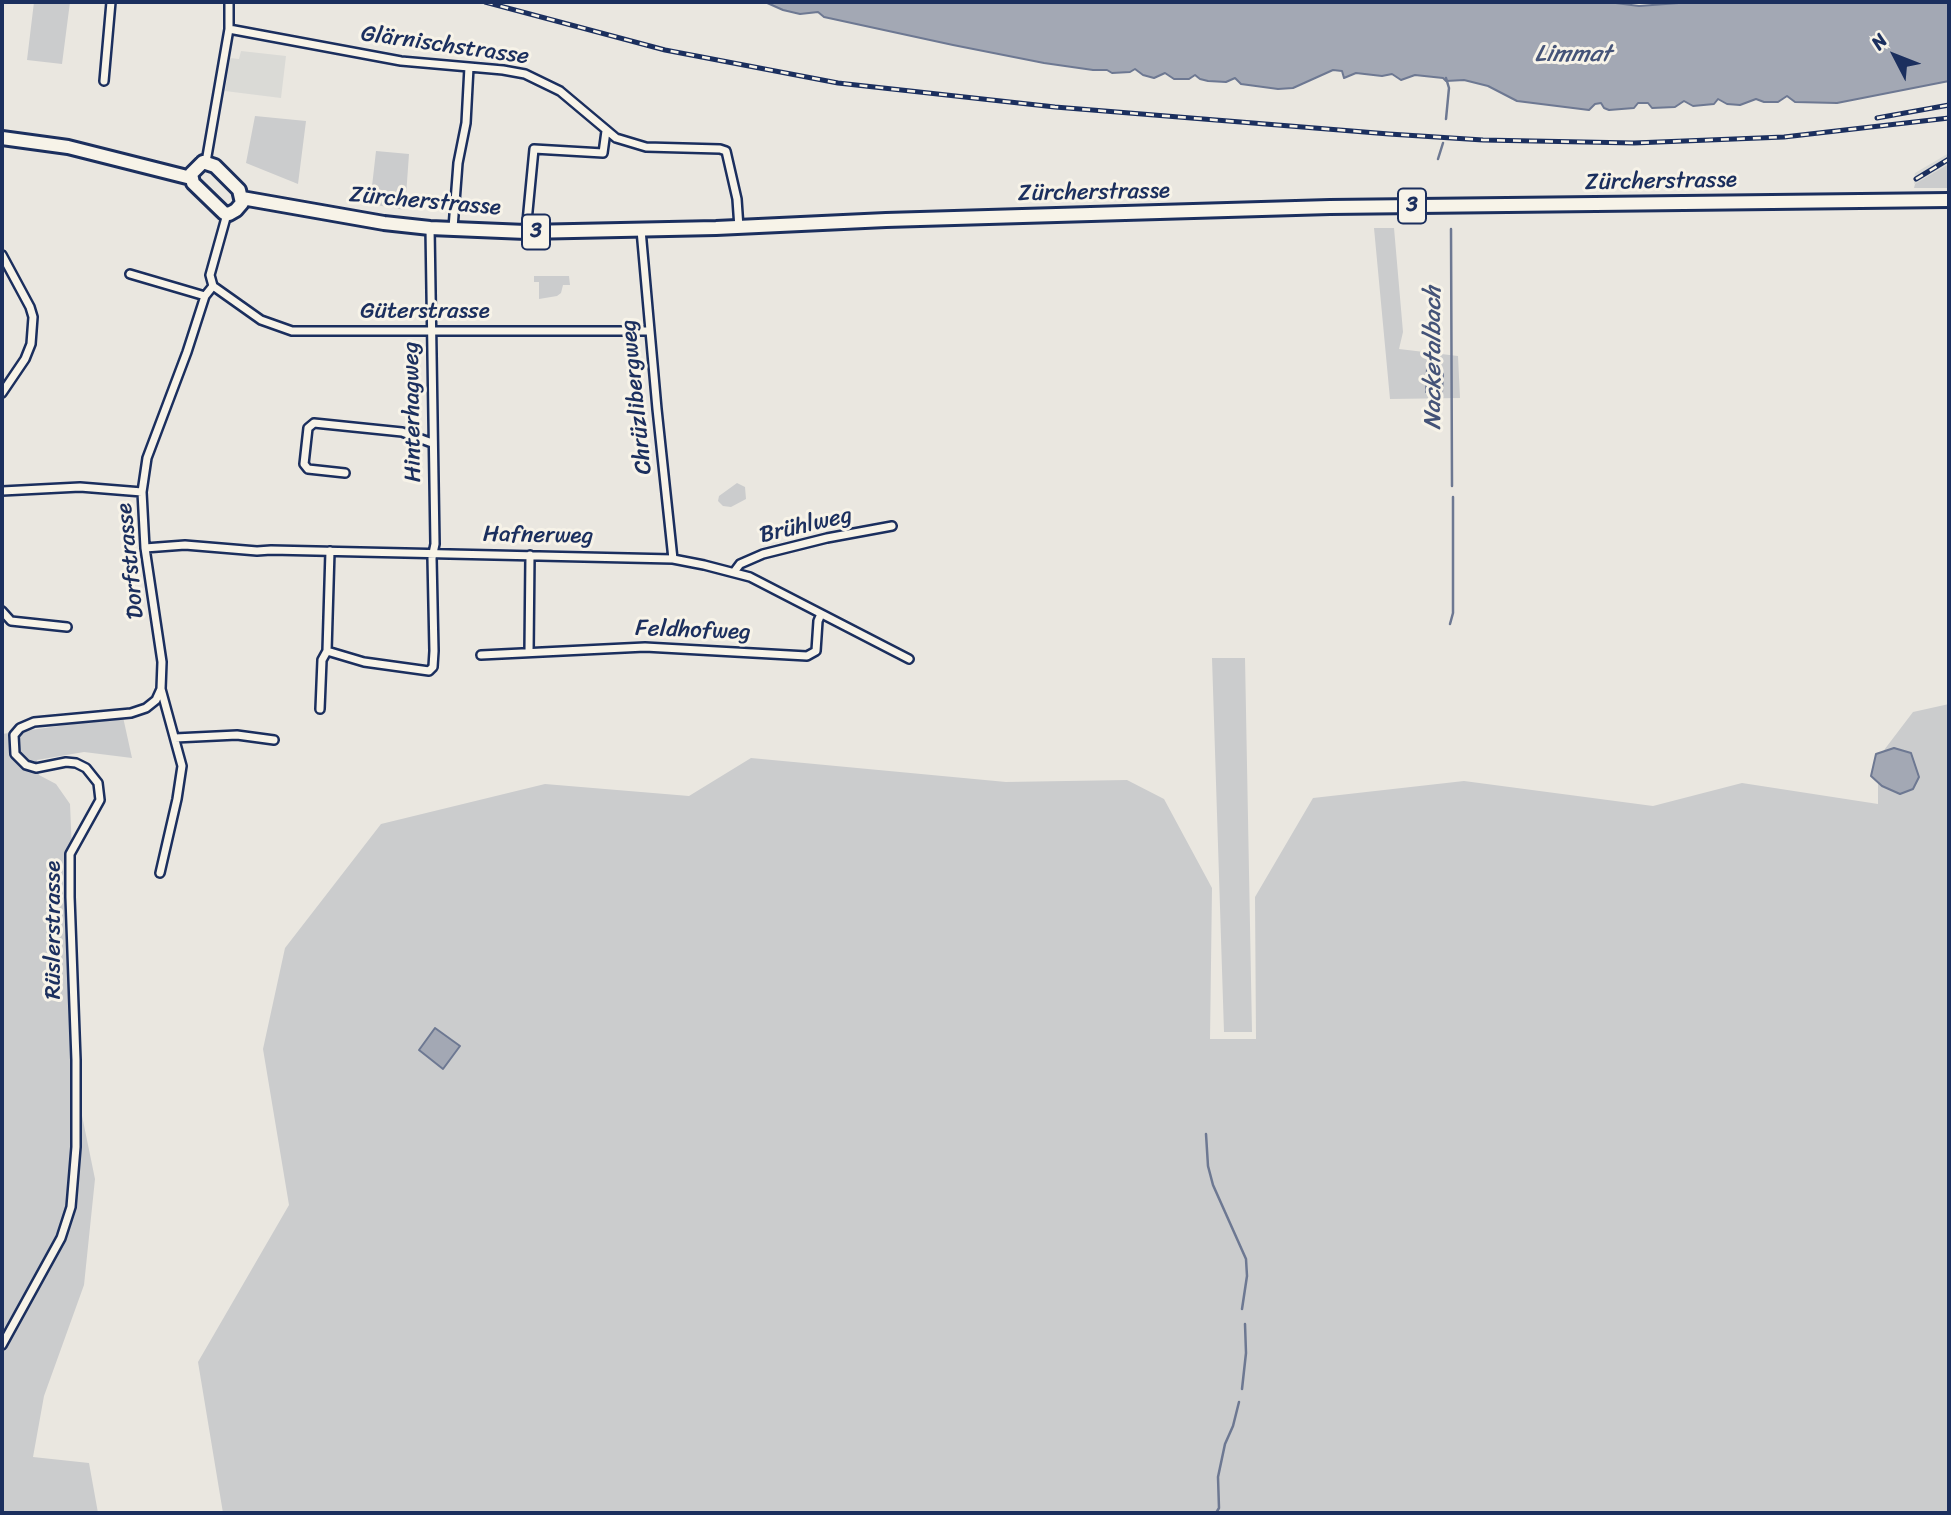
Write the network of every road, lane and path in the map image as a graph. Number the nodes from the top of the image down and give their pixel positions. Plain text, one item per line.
1 (111, 2) edge
2 (229, 2) edge
3 (229, 29) junction
4 (469, 67) junction
5 (104, 81) dead end
6 (606, 131) junction
7 (2, 138) edge
8 (206, 162) junction
9 (191, 178) junction
10 (242, 198) junction
11 (1949, 200) edge
12 (227, 214) junction
13 (430, 228) junction
14 (739, 228) junction
15 (453, 229) junction
16 (641, 230) junction
17 (526, 232) junction
18 (2, 255) edge
19 (130, 274) dead end
20 (213, 286) junction
21 (205, 296) junction
22 (431, 331) junction
23 (649, 331) junction
24 (2, 393) edge
25 (432, 443) junction
26 (345, 473) dead end
27 (2, 491) edge
28 (142, 492) junction
29 (892, 526) dead end
30 (145, 548) junction
31 (330, 551) junction
32 (433, 553) junction
33 (530, 555) junction
34 (673, 559) junction
35 (734, 572) junction
36 (2, 611) edge
37 (821, 614) junction
38 (67, 627) dead end
39 (327, 650) junction
40 (529, 652) junction
41 (481, 655) dead end
42 (909, 659) dead end
43 (161, 689) junction
44 (320, 709) dead end
45 (175, 738) junction
46 (274, 740) dead end
47 (160, 873) dead end
48 (2, 1345) edge

1 - 5 street
2 - 3 street
3 - 4 street, Glärnischstrasse
3 - 8 street
4 - 6 street, Glärnischstrasse
4 - 15 street
6 - 14 street, Glärnischstrasse
6 - 17 street
7 - 9 main road
8 - 9 main road
8 - 10 main road
9 - 12 main road
10 - 12 main road
10 - 13 main road, Zürcherstrasse / 3
11 - 14 main road, Zürcherstrasse / 3
12 - 20 street
13 - 15 main road, Zürcherstrasse / 3
13 - 22 street, Hinterhagweg
14 - 16 main road, Zürcherstrasse / 3
15 - 17 main road, Zürcherstrasse / 3
16 - 17 main road, Zürcherstrasse / 3
16 - 23 street, Chrüzlibergweg
18 - 24 street
19 - 21 street
20 - 21 street, Dorfstrasse
20 - 22 street, Güterstrasse
21 - 28 street, Dorfstrasse
22 - 23 street, Güterstrasse
22 - 25 street, Hinterhagweg
23 - 34 street, Chrüzlibergweg
25 - 26 street
25 - 32 street, Hinterhagweg
27 - 28 street
28 - 30 street, Dorfstrasse
29 - 35 street, Brühlweg
30 - 31 street, Hafnerweg
30 - 43 street, Dorfstrasse
31 - 32 street, Hafnerweg
31 - 39 street
32 - 33 street, Hafnerweg
32 - 39 street, Hinterhagweg
33 - 34 street, Hafnerweg
33 - 40 street
34 - 35 street, Hafnerweg
35 - 37 street, Hafnerweg
36 - 38 street
37 - 40 street, Feldhofweg
37 - 42 street, Hafnerweg
39 - 44 street
40 - 41 street, Feldhofweg
43 - 45 street, Dorfstrasse
43 - 48 street, Rüslerstrasse
45 - 46 street
45 - 47 street, Dorfstrasse

